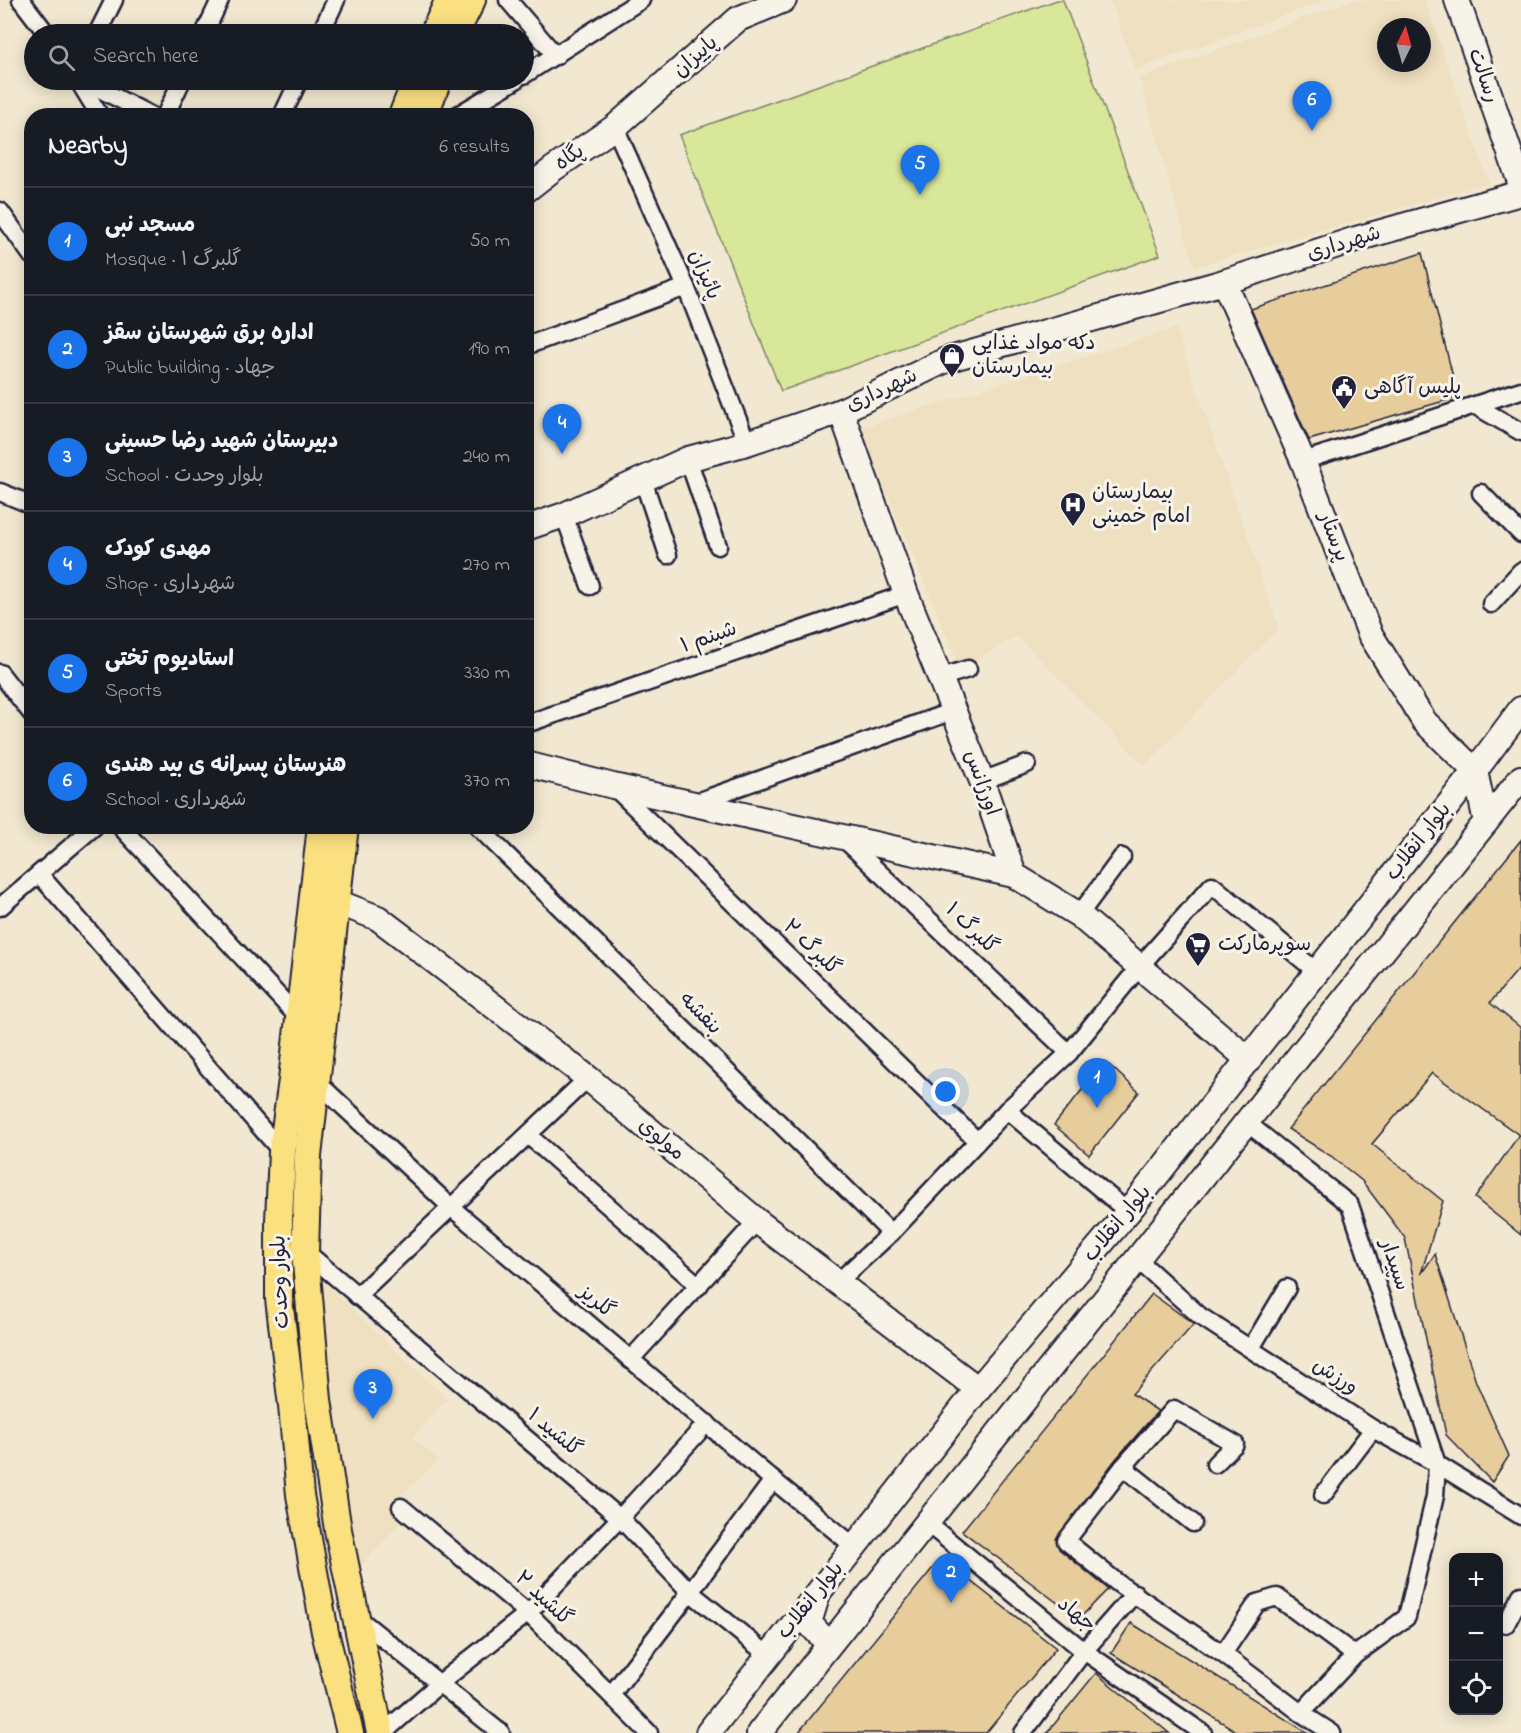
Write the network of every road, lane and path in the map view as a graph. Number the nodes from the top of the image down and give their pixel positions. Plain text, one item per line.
1 (21, 0) edge
2 (114, 0) edge
3 (220, 0) edge
4 (336, 0) edge
5 (449, 0) edge
6 (472, 0) edge
7 (508, 0) edge
8 (641, 0) edge
9 (784, 0) edge
10 (1457, 0) edge
11 (39, 24) edge
12 (102, 24) edge
13 (209, 24) edge
14 (325, 24) edge
15 (438, 24) edge
16 (460, 24) edge
17 (529, 24) edge
18 (534, 30) edge
19 (556, 56) junction
20 (534, 69) edge
21 (86, 90) edge
22 (100, 90) edge
23 (177, 90) edge
24 (294, 90) edge
25 (412, 90) edge
26 (434, 90) edge
27 (499, 90) edge
28 (96, 108) edge
29 (136, 108) edge
30 (169, 108) edge
31 (286, 108) edge
32 (405, 108) edge
33 (427, 108) edge
34 (469, 108) edge
35 (615, 127) junction
36 (534, 184) edge
37 (1521, 186) edge
38 (1521, 193) edge
39 (0, 211) edge
40 (24, 245) edge
41 (1224, 282) junction
42 (686, 287) junction
43 (534, 343) edge
44 (1521, 390) edge
45 (1476, 406) junction
46 (840, 411) junction
47 (1521, 432) edge
48 (747, 443) junction
49 (688, 459) junction
50 (1303, 461) junction
51 (643, 480) junction
52 (0, 492) edge
53 (1482, 493) dead end
54 (24, 502) edge
55 (564, 515) junction
56 (534, 525) edge
57 (1521, 534) edge
58 (718, 546) dead end
59 (668, 555) dead end
60 (1521, 571) edge
61 (590, 586) dead end
62 (906, 594) junction
63 (1491, 604) dead end
64 (968, 669) dead end
65 (0, 673) edge
66 (939, 678) junction
67 (24, 704) edge
68 (1521, 709) edge
69 (953, 711) junction
70 (534, 721) edge
71 (1027, 764) dead end
72 (534, 766) edge
73 (1475, 771) junction
74 (1521, 778) edge
75 (982, 781) junction
76 (613, 786) junction
77 (693, 804) junction
78 (1486, 822) junction
79 (86, 834) edge
80 (127, 834) edge
81 (320, 834) edge
82 (344, 834) edge
83 (485, 834) edge
84 (843, 837) junction
85 (1122, 857) dead end
86 (39, 874) junction
87 (1014, 875) junction
88 (337, 902) junction
89 (0, 907) edge
90 (1079, 915) junction
91 (1140, 966) junction
92 (1317, 972) junction
93 (298, 1017) junction
94 (1069, 1053) junction
95 (1249, 1060) junction
96 (588, 1078) junction
97 (317, 1082) junction
98 (1007, 1110) junction
99 (1246, 1122) junction
100 (528, 1135) junction
101 (977, 1141) junction
102 (282, 1152) junction
103 (452, 1208) junction
104 (1128, 1212) junction
105 (757, 1221) junction
106 (891, 1233) junction
107 (305, 1251) junction
108 (1137, 1259) junction
109 (838, 1282) junction
110 (699, 1286) junction
111 (1287, 1288) dead end
112 (357, 1296) junction
113 (1251, 1348) junction
114 (630, 1360) junction
115 (978, 1389) junction
116 (707, 1423) junction
117 (1373, 1429) junction
118 (1215, 1464) dead end
119 (1437, 1464) junction
120 (1123, 1467) junction
121 (773, 1480) junction
122 (1323, 1495) dead end
123 (401, 1507) dead end
124 (1521, 1516) edge
125 (620, 1518) junction
126 (927, 1523) junction
127 (1193, 1523) dead end
128 (855, 1547) junction
129 (690, 1592) junction
130 (819, 1592) junction
131 (1135, 1593) junction
132 (1521, 1595) edge
133 (354, 1610) junction
134 (528, 1613) junction
135 (1506, 1624) dead end
136 (832, 1641) junction
137 (1084, 1651) junction
138 (1223, 1654) junction
139 (768, 1655) junction
140 (1355, 1655) junction
141 (440, 1683) junction
142 (610, 1695) junction
143 (1301, 1713) junction
144 (767, 1730) edge
145 (350, 1733) edge
146 (381, 1733) edge
147 (501, 1733) edge
148 (649, 1733) edge
149 (708, 1733) edge
150 (1023, 1733) edge
151 (1203, 1733) edge
152 (1332, 1733) edge

1 - 11 street
2 - 12 street
3 - 13 street
4 - 14 street
5 - 15 main road
6 - 16 main road
7 - 17 street
8 - 19 street
9 - 35 street, پاییزان
10 - 37 street, رسالت
18 - 19 street
19 - 20 street
21 - 28 street
22 - 29 street
23 - 30 street
24 - 31 street
25 - 32 main road
26 - 33 main road
27 - 34 street
35 - 36 street, پگاه
35 - 42 street, پائیزان
38 - 41 street, شهرداری
39 - 40 street
41 - 46 street, شهرداری
41 - 50 street, پرستار
42 - 43 street
42 - 48 street, پائیزان
44 - 45 street
45 - 47 street
45 - 50 street
46 - 48 street, شهرداری
46 - 62 street, اورژانس
48 - 49 street, شهرداری
49 - 51 street, شهرداری
49 - 58 street
50 - 73 street, پرستار
51 - 55 street, شهرداری
51 - 59 street
52 - 54 street
53 - 57 street
55 - 56 street, شهرداری
55 - 61 street
60 - 63 street
62 - 66 street, اورژانس
62 - 70 street, شبنم ۱
64 - 66 street
65 - 67 street
66 - 69 street, اورژانس
68 - 73 street, بلوار انقلاب
69 - 75 street, اورژانس
69 - 77 street
71 - 75 street
72 - 76 street
73 - 78 street
73 - 92 street, بلوار انقلاب
74 - 78 street, بلوار انقلاب
75 - 87 street, اورژانس
76 - 77 street
76 - 101 street, گلبرگ ۲
77 - 84 street
78 - 99 street, بلوار انقلاب
79 - 86 street
80 - 93 street
81 - 93 main road, بلوار وحدت
82 - 88 main road, بلوار وحدت
83 - 106 street, بنفشه
84 - 87 street
84 - 94 street, گلبرگ ۱
85 - 90 street
86 - 89 street
86 - 102 street
87 - 90 street
88 - 96 street, مولوی
88 - 97 main road, بلوار وحدت
90 - 91 street
91 - 92 street
91 - 94 street
91 - 95 street
92 - 95 street, بلوار انقلاب
93 - 102 main road, بلوار وحدت
94 - 98 street
95 - 104 street, بلوار انقلاب
96 - 100 street
96 - 105 street, مولوی
97 - 103 street, گلریز
97 - 107 main road, بلوار وحدت
98 - 101 street
98 - 104 street
99 - 108 street, بلوار انقلاب
99 - 119 street, سپیدار
100 - 103 street
100 - 110 street
101 - 106 street
102 - 145 main road, بلوار وحدت
103 - 112 street
103 - 114 street, گلریز
104 - 115 street, بلوار انقلاب
105 - 109 street, مولوی
105 - 110 street
106 - 109 street
107 - 112 street, گلشید ۱
107 - 133 main road, بلوار وحدت
108 - 113 street, ورزش
108 - 126 street, بلوار انقلاب
109 - 115 street, مولوی
110 - 114 street
111 - 113 street
112 - 125 street, گلشید ۱
113 - 117 street, ورزش
114 - 116 street, گلریز
115 - 128 street, بلوار انقلاب
116 - 121 street, گلریز
116 - 125 street
117 - 119 street, ورزش
117 - 122 street
118 - 120 street
119 - 124 street, ورزش
119 - 140 street
120 - 127 street
120 - 131 street
121 - 128 street, گلریز
121 - 129 street
123 - 134 street, گلشید ۲
125 - 129 street, گلشید ۱
125 - 134 street
126 - 136 street, بلوار انقلاب
126 - 137 street, جهاد
128 - 130 street, بلوار انقلاب
129 - 139 street, گلشید ۱
129 - 142 street
130 - 136 street
130 - 139 street, بلوار انقلاب
131 - 137 street
131 - 138 street
132 - 135 street
133 - 141 street
133 - 146 main road, بلوار وحدت
134 - 141 street
134 - 142 street, گلشید ۲
136 - 144 street, بلوار انقلاب
137 - 150 street
137 - 151 street, جهاد
138 - 140 street
138 - 143 street
139 - 149 street, بلوار انقلاب
140 - 143 street
141 - 146 street
141 - 147 street
142 - 148 street, گلشید ۲
143 - 152 street

